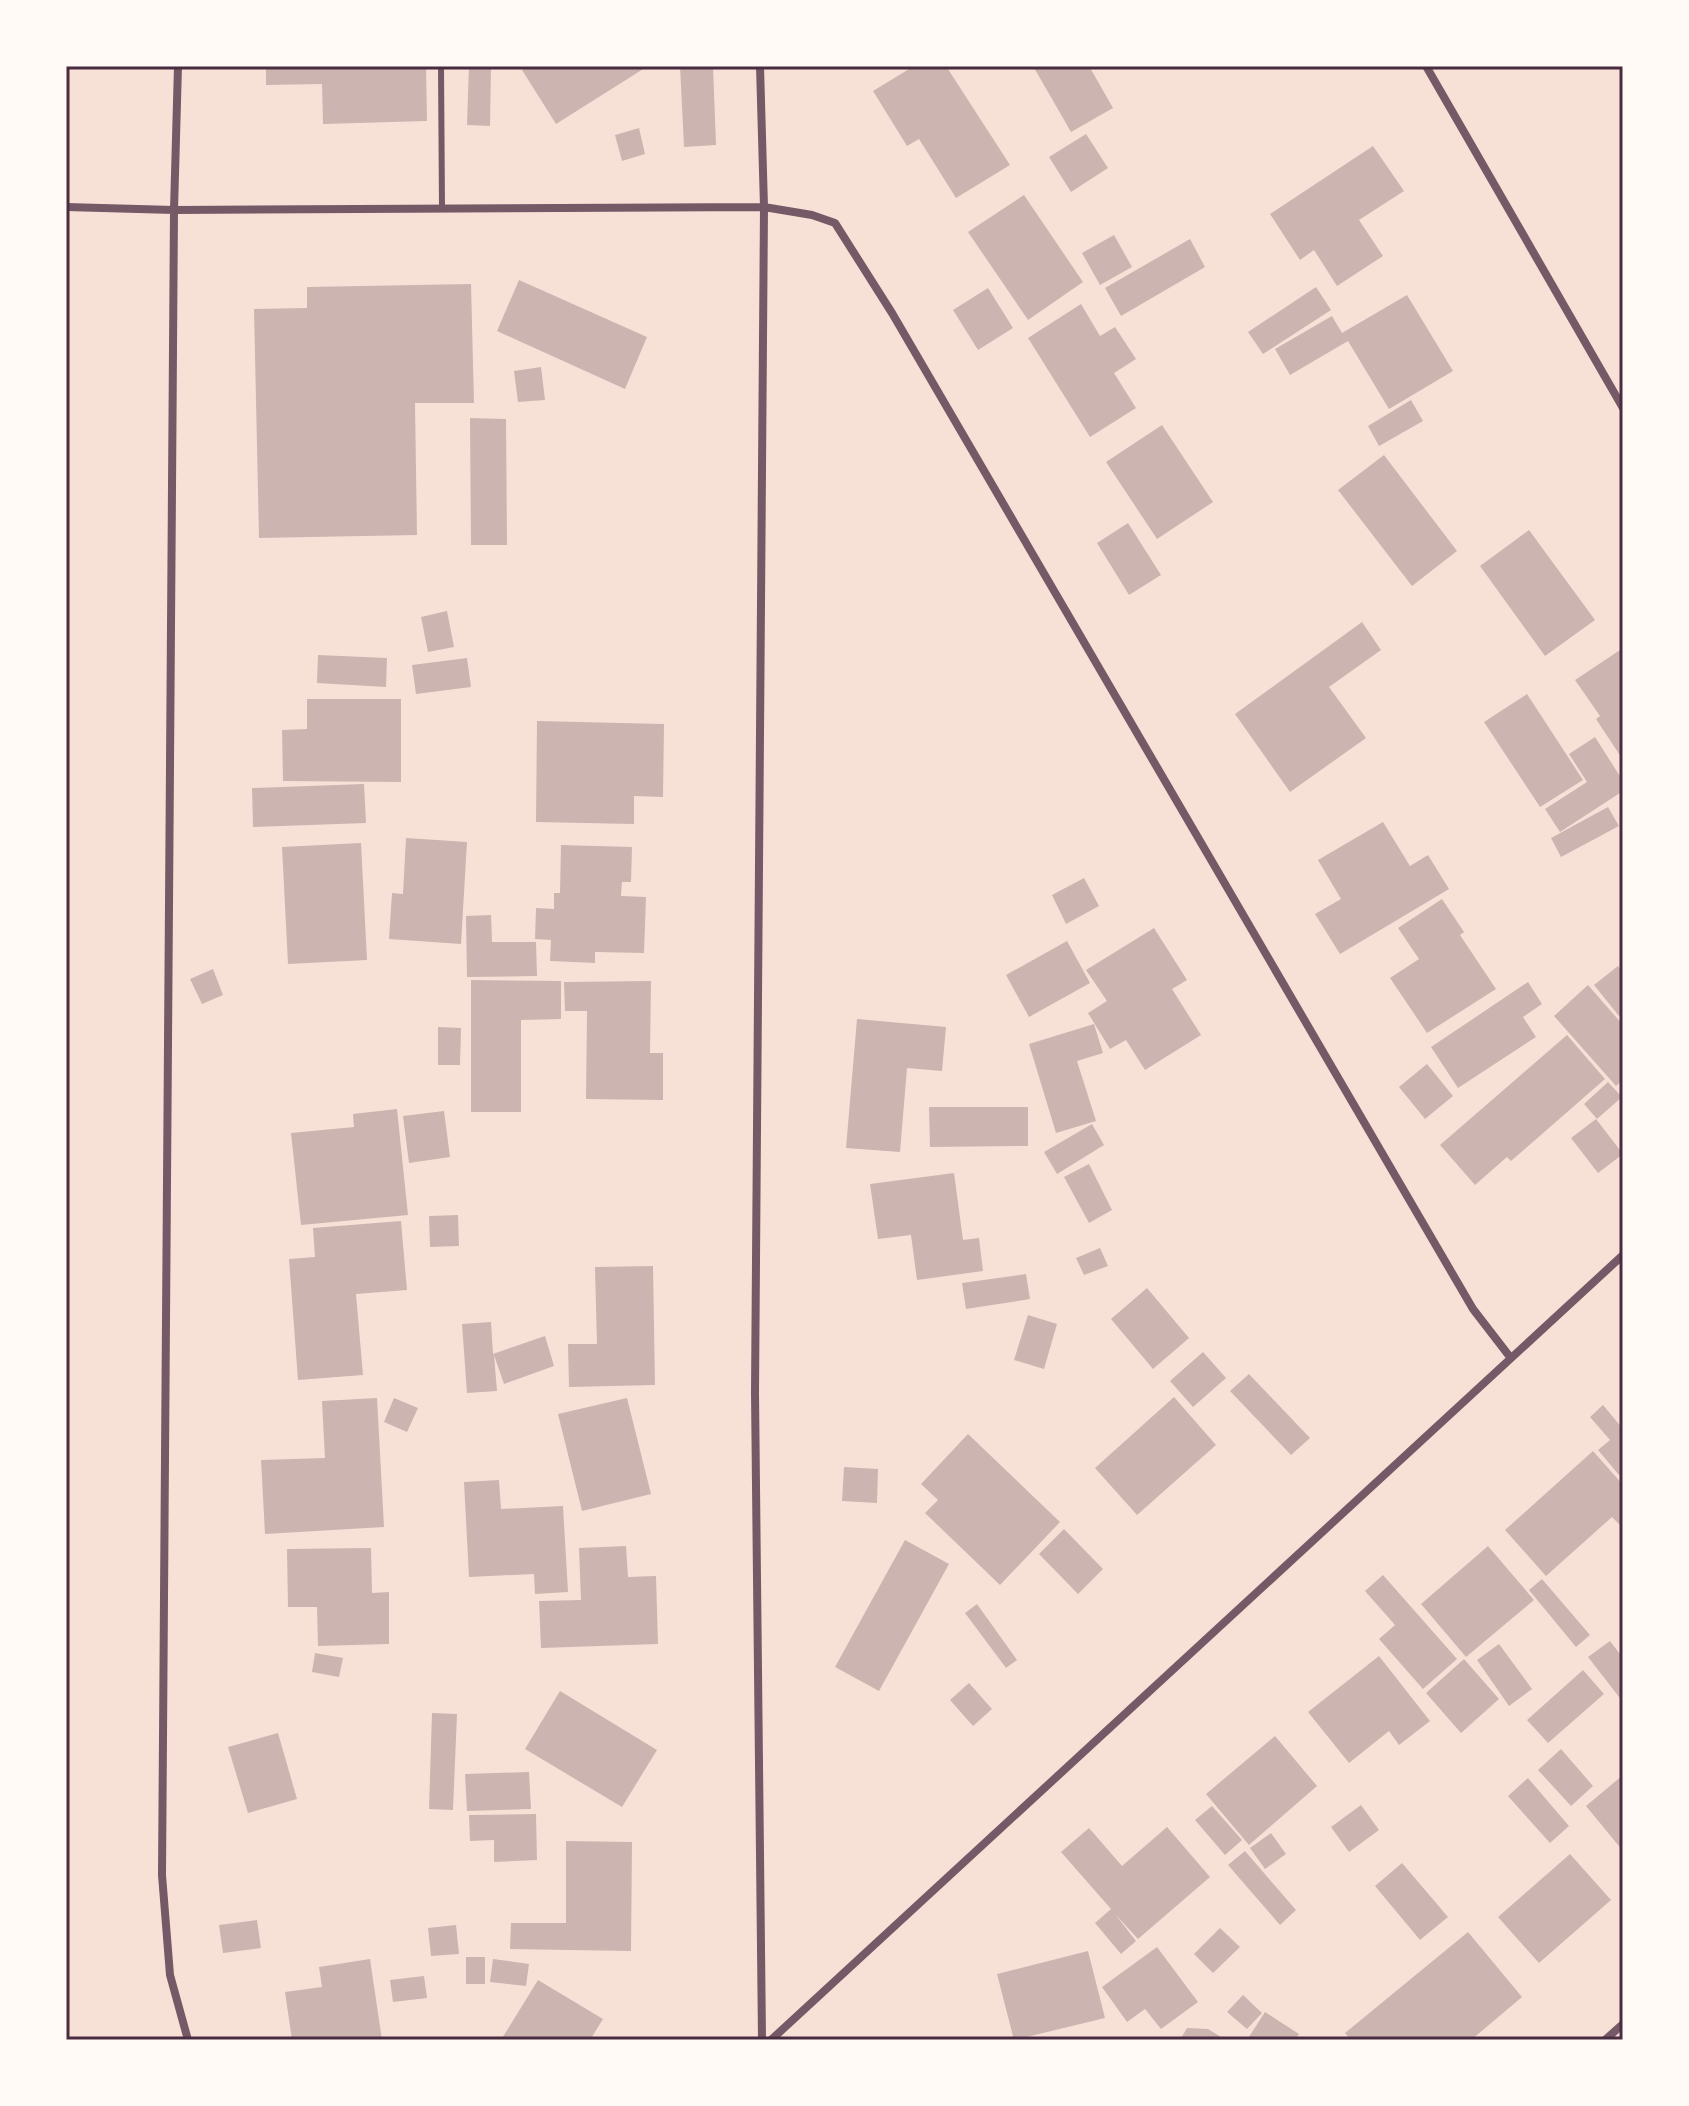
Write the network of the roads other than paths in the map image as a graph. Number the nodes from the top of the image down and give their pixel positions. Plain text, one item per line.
1 (178, 66) edge
2 (441, 66) edge
3 (760, 66) edge
4 (1426, 66) edge
5 (66, 207) edge
6 (764, 207) junction
7 (442, 209) junction
8 (174, 210) junction
9 (1623, 408) edge
10 (1623, 1255) edge
11 (1510, 1357) junction
12 (1623, 2024) edge
13 (188, 2040) edge
14 (762, 2040) edge
15 (771, 2040) edge
16 (1605, 2040) edge

1 - 8 street
2 - 7 lane
3 - 6 street
4 - 9 street
5 - 8 street
6 - 7 street
6 - 11 street
6 - 14 street
7 - 8 street
8 - 13 street
10 - 11 street
11 - 15 street
12 - 16 street

